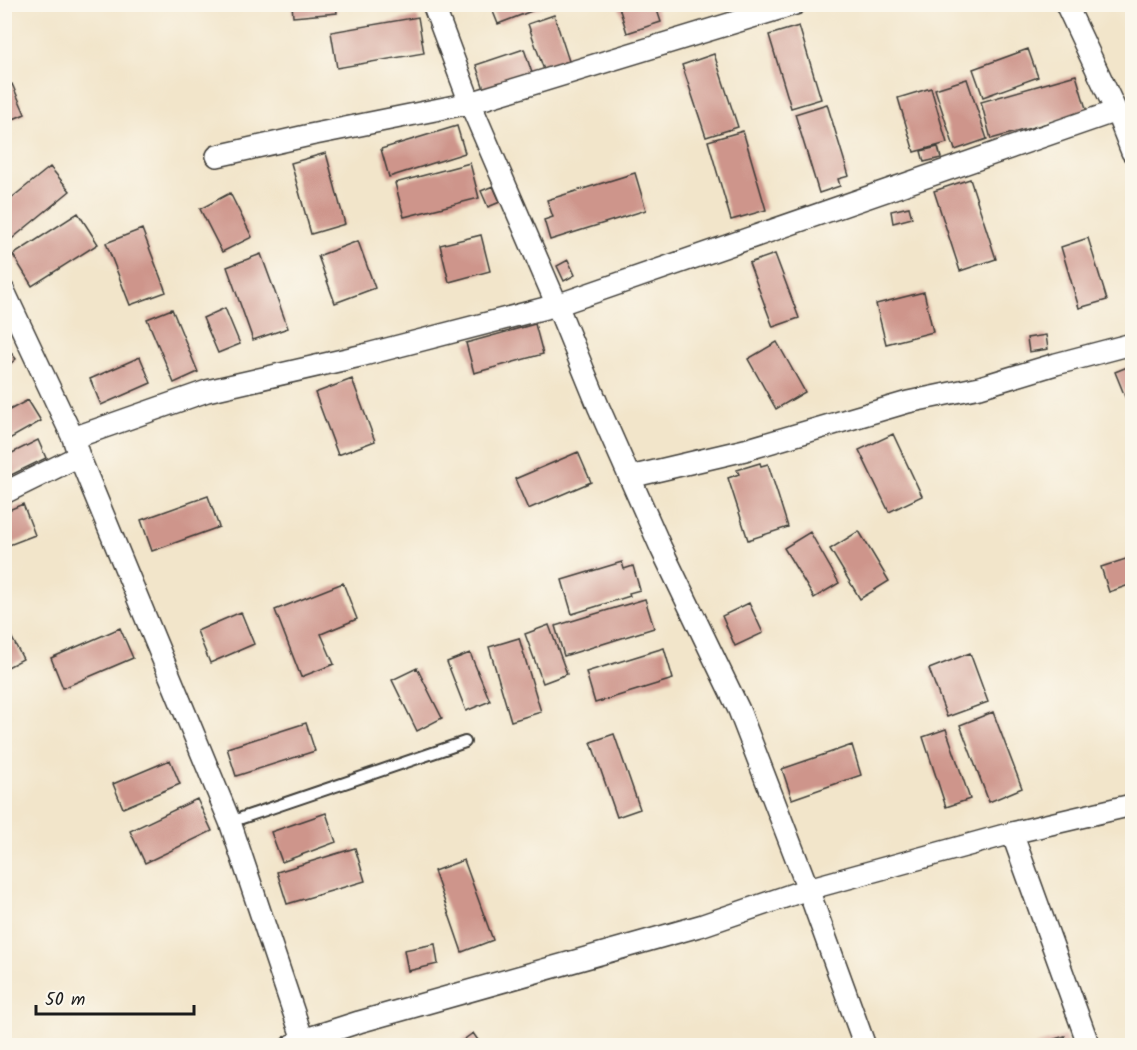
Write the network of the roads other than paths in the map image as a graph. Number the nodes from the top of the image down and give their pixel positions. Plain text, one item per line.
1 (433, 4) edge
2 (795, 4) edge
3 (1066, 4) edge
4 (470, 104) junction
5 (1116, 111) junction
6 (1132, 152) edge
7 (217, 156) dead end
8 (4, 291) edge
9 (557, 305) junction
10 (1132, 344) edge
11 (76, 447) junction
12 (630, 477) junction
13 (4, 493) edge
14 (465, 742) dead end
15 (1132, 805) edge
16 (230, 822) junction
17 (1012, 833) junction
18 (808, 889) junction
19 (297, 1043) edge
20 (865, 1046) edge
21 (1089, 1046) edge

1 - 4 street
2 - 4 street
3 - 5 street
4 - 7 street
4 - 9 street
5 - 6 street
5 - 9 street
8 - 11 street
9 - 11 street
9 - 12 street
10 - 12 street
11 - 13 street
11 - 16 street
12 - 18 street
14 - 16 lane
15 - 17 street
16 - 19 street
17 - 18 street
17 - 21 street
18 - 19 street
18 - 20 street

